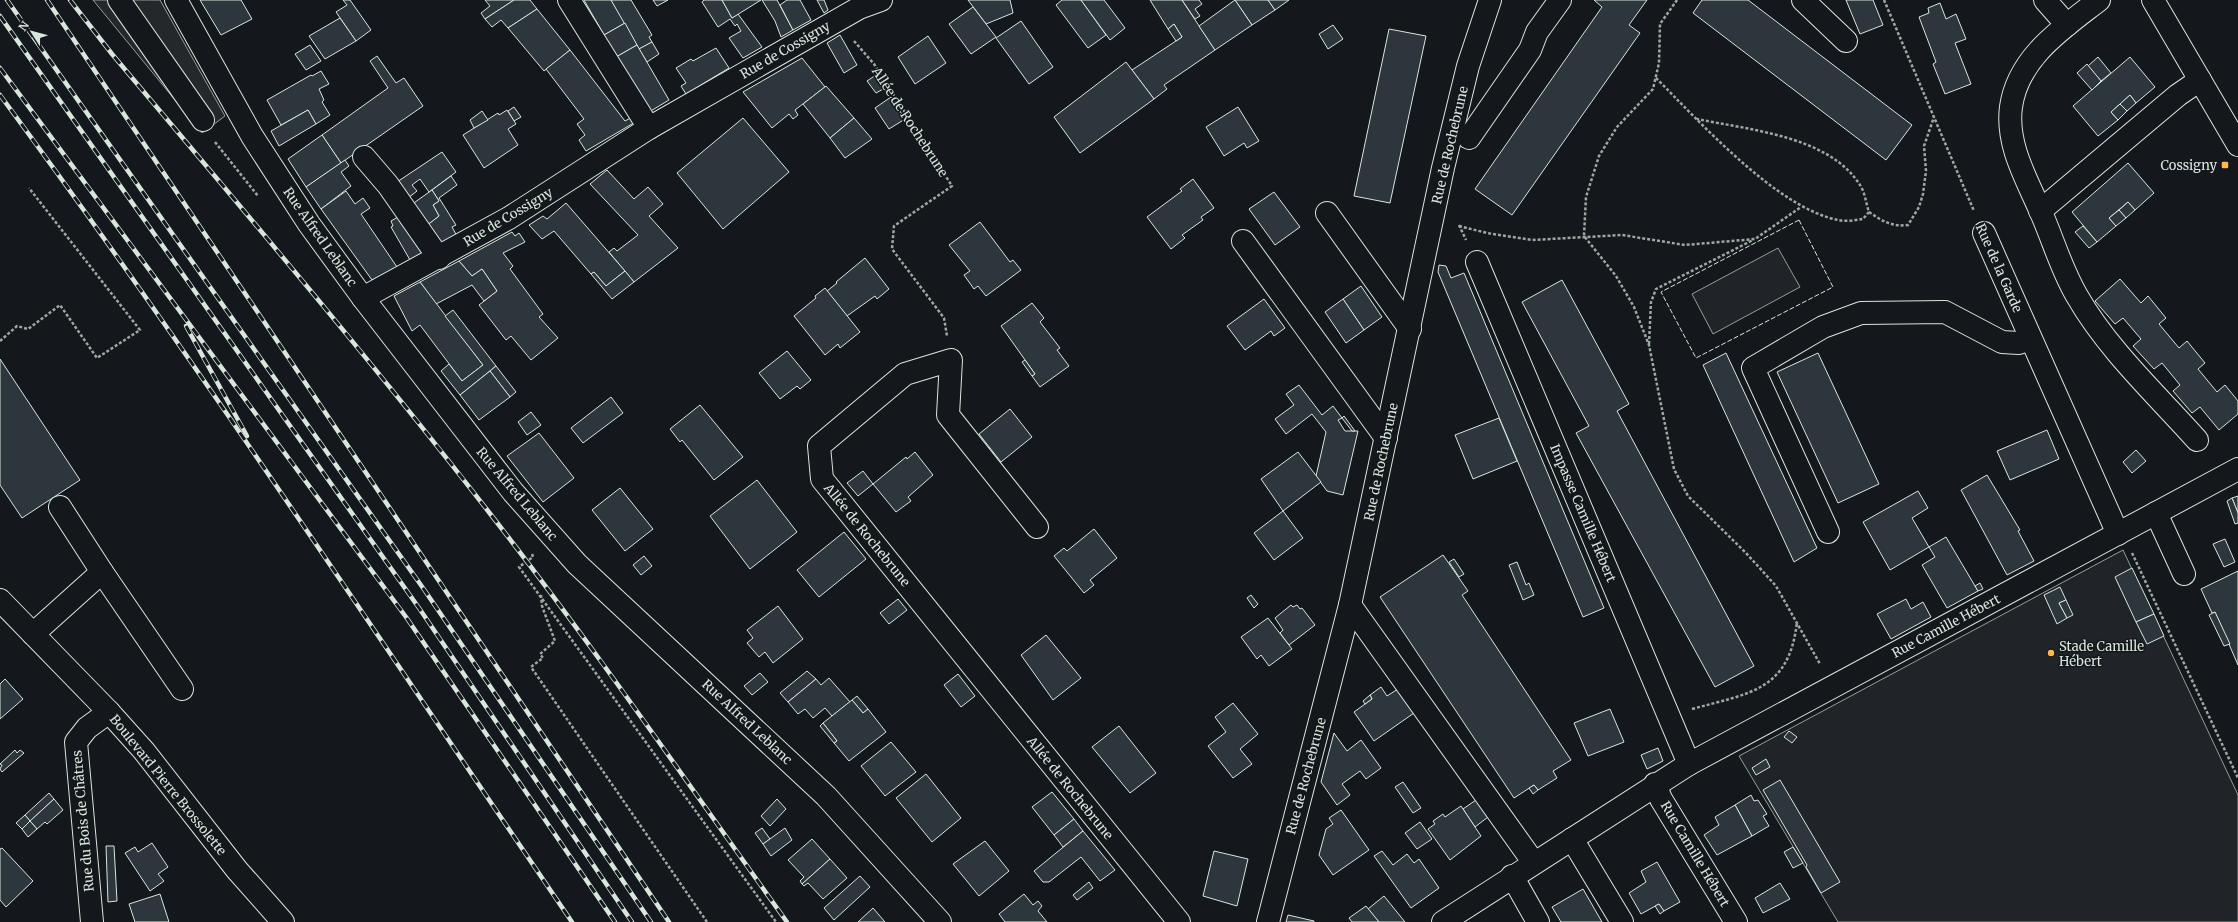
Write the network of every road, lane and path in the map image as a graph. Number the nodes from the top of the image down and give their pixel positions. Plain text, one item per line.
1 (119, 0) edge
2 (176, 0) edge
3 (569, 0) edge
4 (881, 0) edge
5 (1490, 0) edge
6 (1560, 0) edge
7 (1677, 0) edge
8 (1802, 0) edge
9 (1884, 0) edge
10 (2045, 0) edge
11 (2099, 0) edge
12 (2153, 0) edge
13 (838, 20) junction
14 (2067, 25) junction
15 (1846, 41) dead end
16 (1655, 78) junction
17 (2200, 80) junction
18 (1934, 117) junction
19 (1697, 119) junction
20 (203, 120) joint
21 (649, 128) junction
22 (1469, 138) dead end
23 (2238, 145) edge
24 (364, 157) dead end
25 (29, 188) dead end
26 (263, 202) dead end
27 (1801, 207) junction
28 (2040, 211) junction
29 (1869, 212) junction
30 (1327, 214) dead end
31 (1459, 226) dead end
32 (1984, 233) joint
33 (1584, 236) junction
34 (1755, 239) junction
35 (1243, 241) dead end
36 (439, 258) junction
37 (1477, 262) dead end
38 (363, 298) junction
39 (1410, 329) junction
40 (2030, 339) junction
41 (0, 341) edge
42 (1649, 345) junction
43 (951, 360) junction
44 (1386, 438) junction
45 (2197, 440) dead end
46 (2238, 469) edge
47 (60, 507) dead end
48 (2156, 513) junction
49 (1037, 527) dead end
50 (1828, 532) dead end
51 (2120, 532) junction
52 (529, 550) dead end
53 (102, 572) junction
54 (2184, 574) dead end
55 (541, 595) junction
56 (0, 600) edge
57 (1350, 605) junction
58 (1797, 621) junction
59 (33, 634) junction
60 (1833, 686) junction
61 (182, 689) dead end
62 (109, 712) junction
63 (1668, 716) junction
64 (1689, 764) junction
65 (2238, 778) edge
66 (1655, 784) junction
67 (1572, 839) junction
68 (1534, 863) junction
69 (1512, 876) junction
70 (92, 922) edge
71 (283, 922) edge
72 (707, 922) edge
73 (776, 922) edge
74 (940, 922) edge
75 (1179, 922) edge
76 (1268, 922) edge
77 (1444, 922) edge
78 (1538, 922) edge
79 (1622, 922) edge
80 (1736, 922) edge

1 - 20 street
2 - 38 street, Rue Alfred Leblanc
3 - 21 street
4 - 13 street, Rue de Cossigny
5 - 39 street, Rue de Rochebrune
6 - 22 street
7 - 16 path
8 - 15 street
9 - 18 path, Rue de la Garde
10 - 14 street
11 - 14 street
12 - 17 street
13 - 21 street, Rue de Cossigny
13 - 43 path, Allée de Rochebrune
14 - 28 street
16 - 19 path
16 - 33 path
17 - 23 street
17 - 28 street
18 - 29 path
18 - 32 path, Rue de la Garde
19 - 27 path
19 - 29 path
20 - 26 path
21 - 36 street, Rue de Cossigny
24 - 36 street
25 - 41 path
27 - 29 path
27 - 34 path
28 - 45 street
30 - 39 street
31 - 33 path
32 - 40 street, Rue de la Garde
33 - 34 path
33 - 42 path
34 - 42 path
35 - 44 street
36 - 38 street, Rue de Cossigny
37 - 63 street, Impasse Camille Hébert
38 - 74 street, Rue Alfred Leblanc
39 - 44 street, Rue de Rochebrune
40 - 50 street
40 - 51 street, Rue de la Garde
42 - 58 path
43 - 49 street
43 - 75 street, Allée de Rochebrune
44 - 57 street, Rue de Rochebrune
46 - 48 street, Rue Camille Hébert
47 - 53 street
48 - 51 street, Rue Camille Hébert
48 - 54 street
51 - 60 street, Rue Camille Hébert
51 - 65 path
52 - 55 path
53 - 59 street
53 - 61 street
55 - 72 path
55 - 73 path
56 - 59 street, Boulevard Pierre Brossolette
57 - 68 street
57 - 76 street, Rue de Rochebrune
58 - 60 path
58 - 63 path
59 - 62 street, Boulevard Pierre Brossolette
60 - 64 street, Rue Camille Hébert
62 - 70 street, Rue du Bois de Châtres
62 - 71 street, Boulevard Pierre Brossolette
63 - 64 street, Impasse Camille Hébert
64 - 66 street, Rue Camille Hébert
66 - 67 street, Rue Camille Hébert
66 - 80 street, Rue Camille Hébert
67 - 68 street, Rue Camille Hébert
67 - 79 street
68 - 69 street, Rue Camille Hébert
69 - 77 street, Rue Camille Hébert
69 - 78 street

